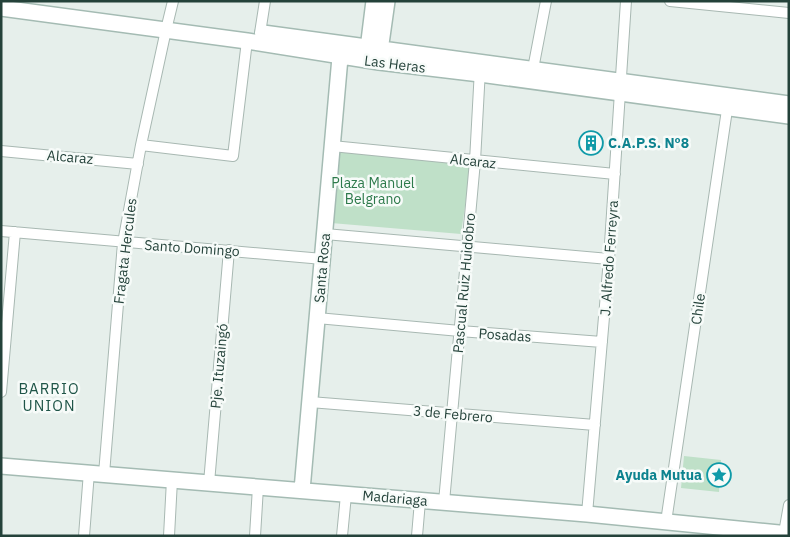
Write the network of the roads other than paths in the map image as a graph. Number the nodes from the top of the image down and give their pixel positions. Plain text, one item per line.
1 (15, 1) edge
2 (173, 1) edge
3 (265, 1) edge
4 (374, 1) edge
5 (387, 1) edge
6 (546, 1) edge
7 (626, 1) edge
8 (670, 1) edge
9 (1, 8) edge
10 (789, 12) edge
11 (167, 25) junction
12 (254, 37) junction
13 (341, 51) junction
14 (373, 55) junction
15 (480, 68) junction
16 (533, 69) junction
17 (619, 87) junction
18 (729, 102) junction
19 (789, 104) edge
20 (789, 116) edge
21 (141, 145) junction
22 (332, 146) junction
23 (1, 151) edge
24 (475, 161) junction
25 (138, 164) junction
26 (615, 174) junction
27 (1, 231) edge
28 (15, 232) junction
29 (325, 234) junction
30 (123, 242) junction
31 (467, 247) junction
32 (229, 250) junction
33 (323, 258) junction
34 (609, 259) junction
35 (318, 318) junction
36 (460, 332) junction
37 (602, 342) junction
38 (1, 392) edge
39 (310, 402) junction
40 (452, 414) junction
41 (595, 426) junction
42 (1, 466) edge
43 (96, 473) junction
44 (172, 480) junction
45 (209, 483) junction
46 (258, 487) junction
47 (302, 490) junction
48 (346, 494) junction
49 (420, 501) junction
50 (444, 502) junction
51 (789, 505) edge
52 (587, 514) junction
53 (666, 522) junction
54 (787, 533) edge
55 (84, 536) edge
56 (169, 536) edge
57 (255, 536) edge
58 (342, 536) edge
59 (417, 536) edge

1 - 11 main road, Las Heras
2 - 11 street, Fragata Hercules
3 - 12 street
4 - 14 main road
5 - 14 main road
6 - 16 street
7 - 17 street, J. Alfredo Ferreyra
8 - 10 street
9 - 11 main road, Las Heras
11 - 12 main road, Las Heras
11 - 21 street, Fragata Hercules
12 - 13 main road, Las Heras
12 - 21 street
13 - 14 main road, Las Heras
13 - 22 main road, Santa Rosa
14 - 15 main road, Las Heras
15 - 16 main road, Las Heras
15 - 17 main road, Las Heras
15 - 24 street, Pascual Ruiz Huidobro
16 - 17 main road, Las Heras
17 - 18 main road, Las Heras
17 - 26 street, J. Alfredo Ferreyra
18 - 19 main road, Las Heras
18 - 20 main road, Las Heras
18 - 53 street, Chile
21 - 25 street, Fragata Hercules
22 - 24 street, Alcaraz
22 - 29 main road, Santa Rosa
23 - 25 street, Alcaraz
24 - 26 street, Alcaraz
24 - 31 street, Pascual Ruiz Huidobro
25 - 30 street, Fragata Hercules
26 - 34 street, J. Alfredo Ferreyra
27 - 28 street, Santo Domingo
28 - 30 street, Santo Domingo
28 - 38 street
29 - 31 street
29 - 33 main road, Santa Rosa
30 - 32 street, Santo Domingo
30 - 43 street, Fragata Hercules
31 - 34 street
31 - 36 street, Pascual Ruiz Huidobro
32 - 33 street, Santo Domingo
32 - 45 street, Pje. Ituzaingó
33 - 35 main road, Santa Rosa
34 - 37 street, J. Alfredo Ferreyra
35 - 36 street, Posadas
35 - 39 main road, Santa Rosa
36 - 37 street, Posadas
36 - 40 street, Pascual Ruiz Huidobro
37 - 41 street, J. Alfredo Ferreyra
39 - 40 street, 3 de Febrero
39 - 47 main road, Santa Rosa
40 - 41 street, 3 de Febrero
40 - 50 street, Pascual Ruiz Huidobro
41 - 52 street, J. Alfredo Ferreyra
42 - 43 main road, Madariaga
43 - 44 main road, Madariaga
43 - 55 street, Fragata Hercules
44 - 45 main road, Madariaga
44 - 56 street
45 - 46 main road, Madariaga
46 - 47 main road, Madariaga
46 - 57 street
47 - 48 main road, Madariaga
48 - 49 main road, Madariaga
48 - 58 street
49 - 50 main road, Madariaga
49 - 59 street
50 - 52 main road, Madariaga
51 - 54 street
52 - 53 main road, Madariaga
53 - 54 main road, Madariaga

